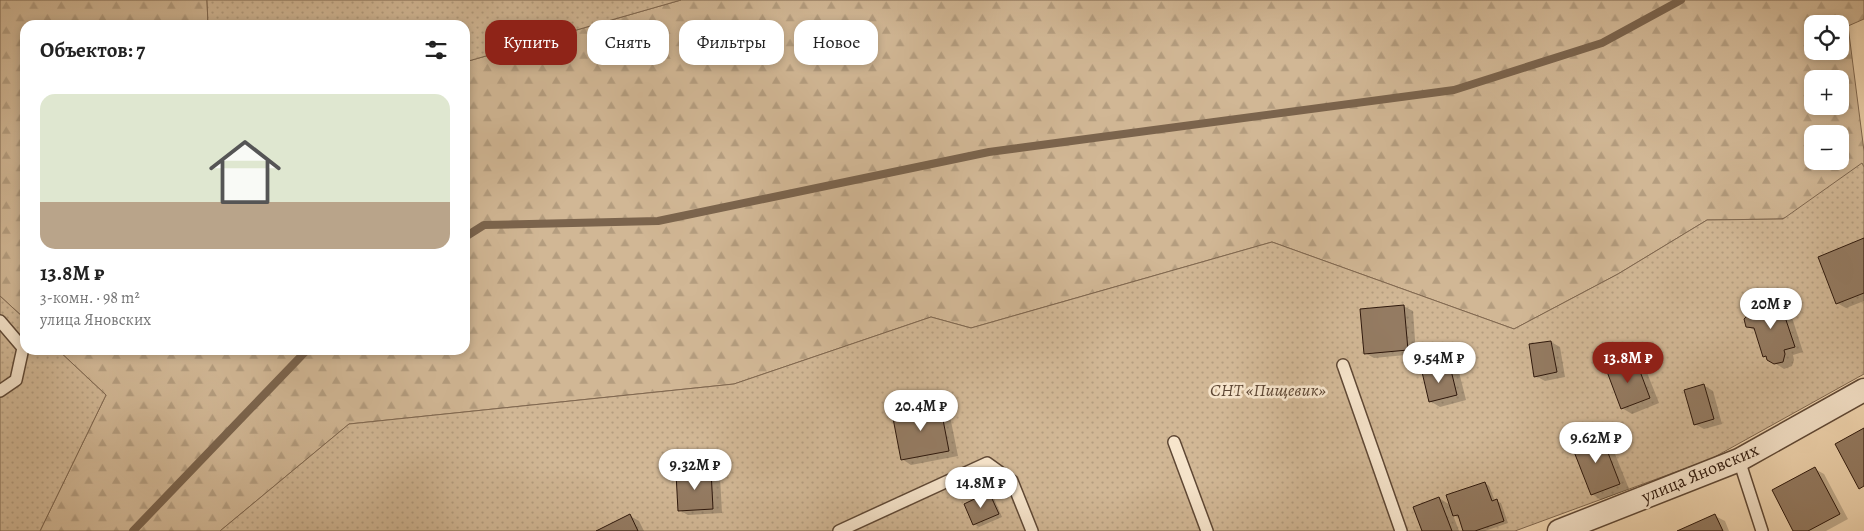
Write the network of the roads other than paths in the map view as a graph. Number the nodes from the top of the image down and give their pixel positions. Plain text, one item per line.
1 (0, 321) edge
2 (20, 344) edge
3 (21, 355) edge
4 (1344, 365) dead end
5 (1864, 390) edge
6 (0, 392) edge
7 (1174, 442) dead end
8 (1739, 460) junction
9 (839, 531) edge
10 (1032, 531) edge
11 (1207, 531) edge
12 (1401, 531) edge
13 (1559, 531) edge
14 (1762, 531) edge

1 - 2 lane
3 - 6 lane
4 - 12 lane
5 - 8 street, улица Яновских
7 - 11 lane
8 - 13 street, улица Яновских
8 - 14 lane
9 - 10 lane

